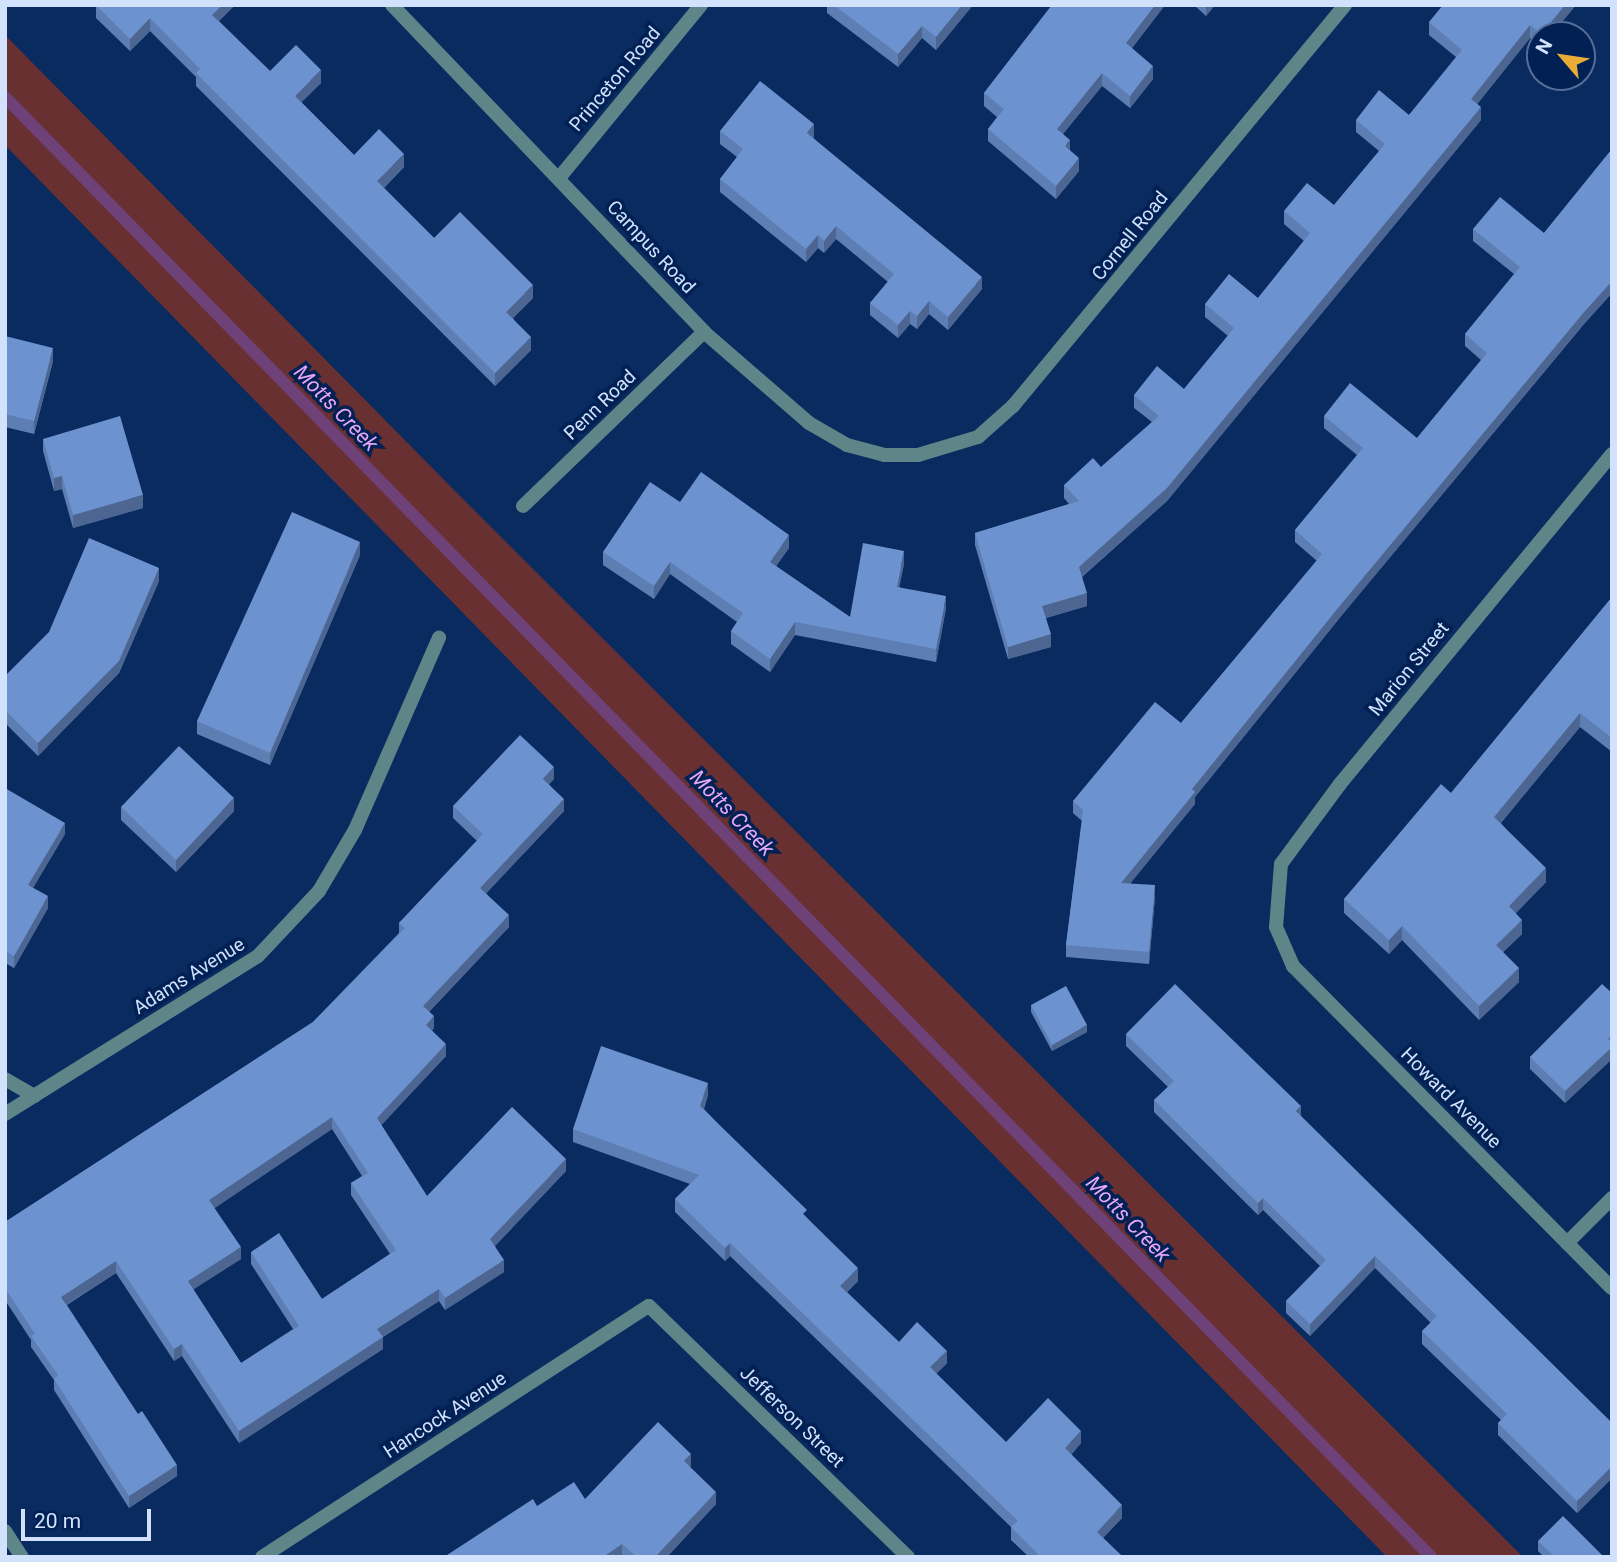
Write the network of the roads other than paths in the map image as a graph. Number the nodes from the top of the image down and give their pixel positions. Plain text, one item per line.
1 (392, 5) edge
2 (701, 5) edge
3 (1345, 5) edge
4 (559, 178) junction
5 (704, 331) junction
6 (1612, 454) edge
7 (918, 455) joint
8 (523, 506) dead end
9 (439, 638) dead end
10 (1276, 927) joint
11 (5, 1079) edge
12 (34, 1096) junction
13 (5, 1114) edge
14 (1612, 1198) edge
15 (1567, 1242) junction
16 (1612, 1288) edge
17 (649, 1306) joint
18 (5, 1531) edge
19 (22, 1557) edge
20 (262, 1557) edge
21 (908, 1557) edge

1 - 4 street, Campus Road
2 - 4 street, Princeton Road
3 - 7 street, Cornell Road
4 - 5 street, Campus Road
5 - 7 street, Campus Road
5 - 8 street, Penn Road
6 - 10 street, Marion Street
9 - 12 street, Adams Avenue
10 - 15 street, Howard Avenue
11 - 12 street
12 - 13 street, Adams Avenue
14 - 15 street
15 - 16 street, Howard Avenue
17 - 20 street, Hancock Avenue
17 - 21 street, Jefferson Street
18 - 19 street

